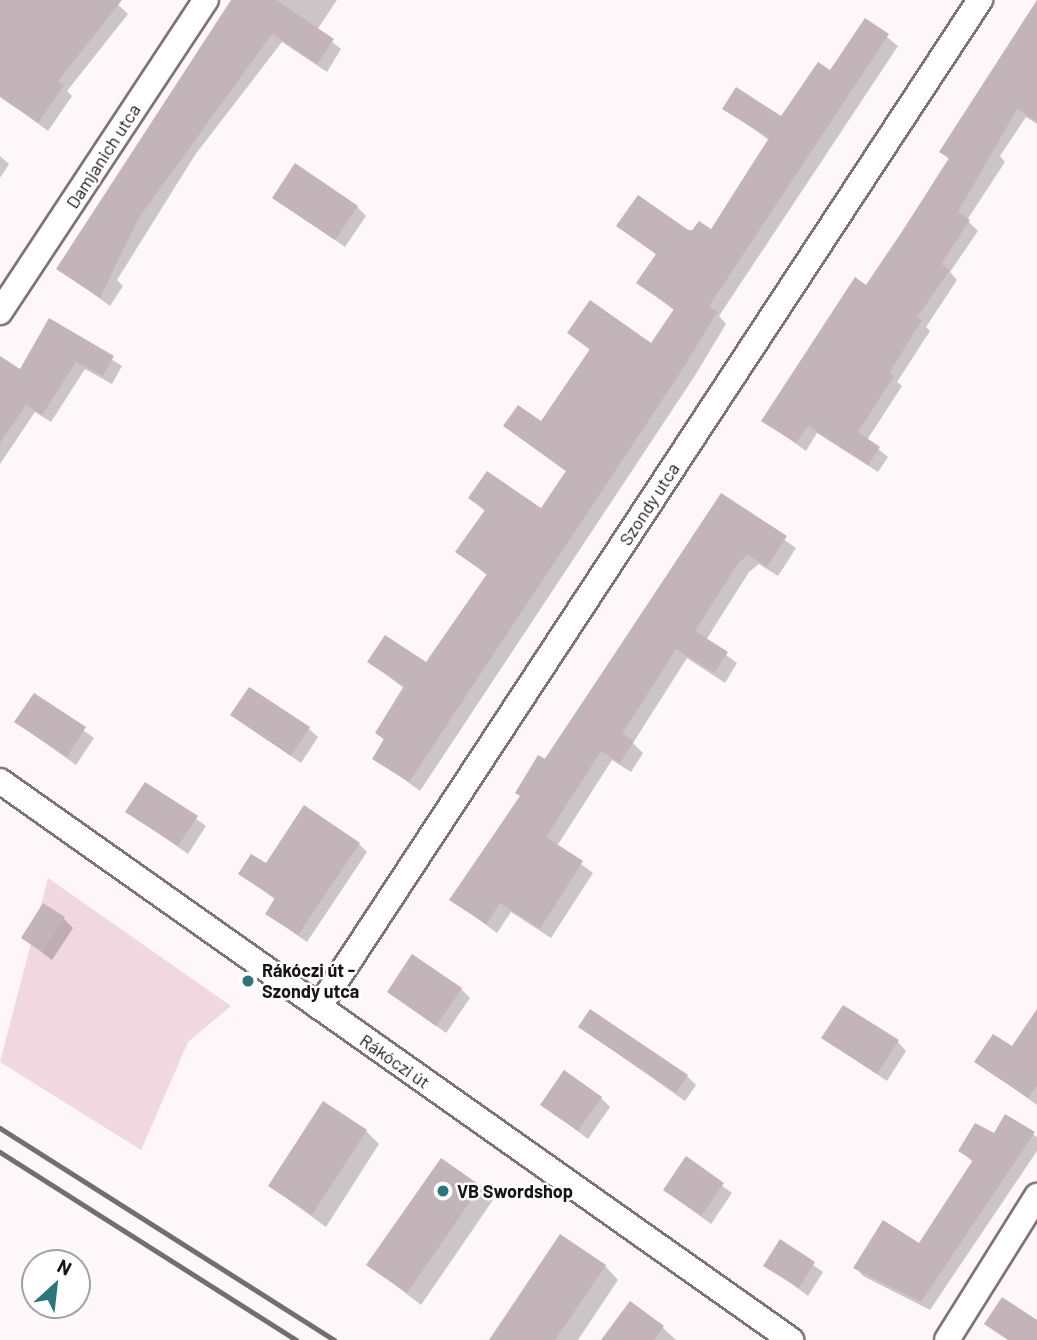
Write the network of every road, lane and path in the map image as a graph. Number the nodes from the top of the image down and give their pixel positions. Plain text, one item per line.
1 (206, 0) edge
2 (980, 0) edge
3 (0, 312) edge
4 (0, 781) edge
5 (319, 1007) junction
6 (1037, 1196) edge
7 (791, 1340) edge
8 (947, 1340) edge

1 - 3 street, Damjanich utca
2 - 5 street, Szondy utca
4 - 5 street, Rákóczi út
5 - 7 street, Rákóczi út
6 - 8 street

